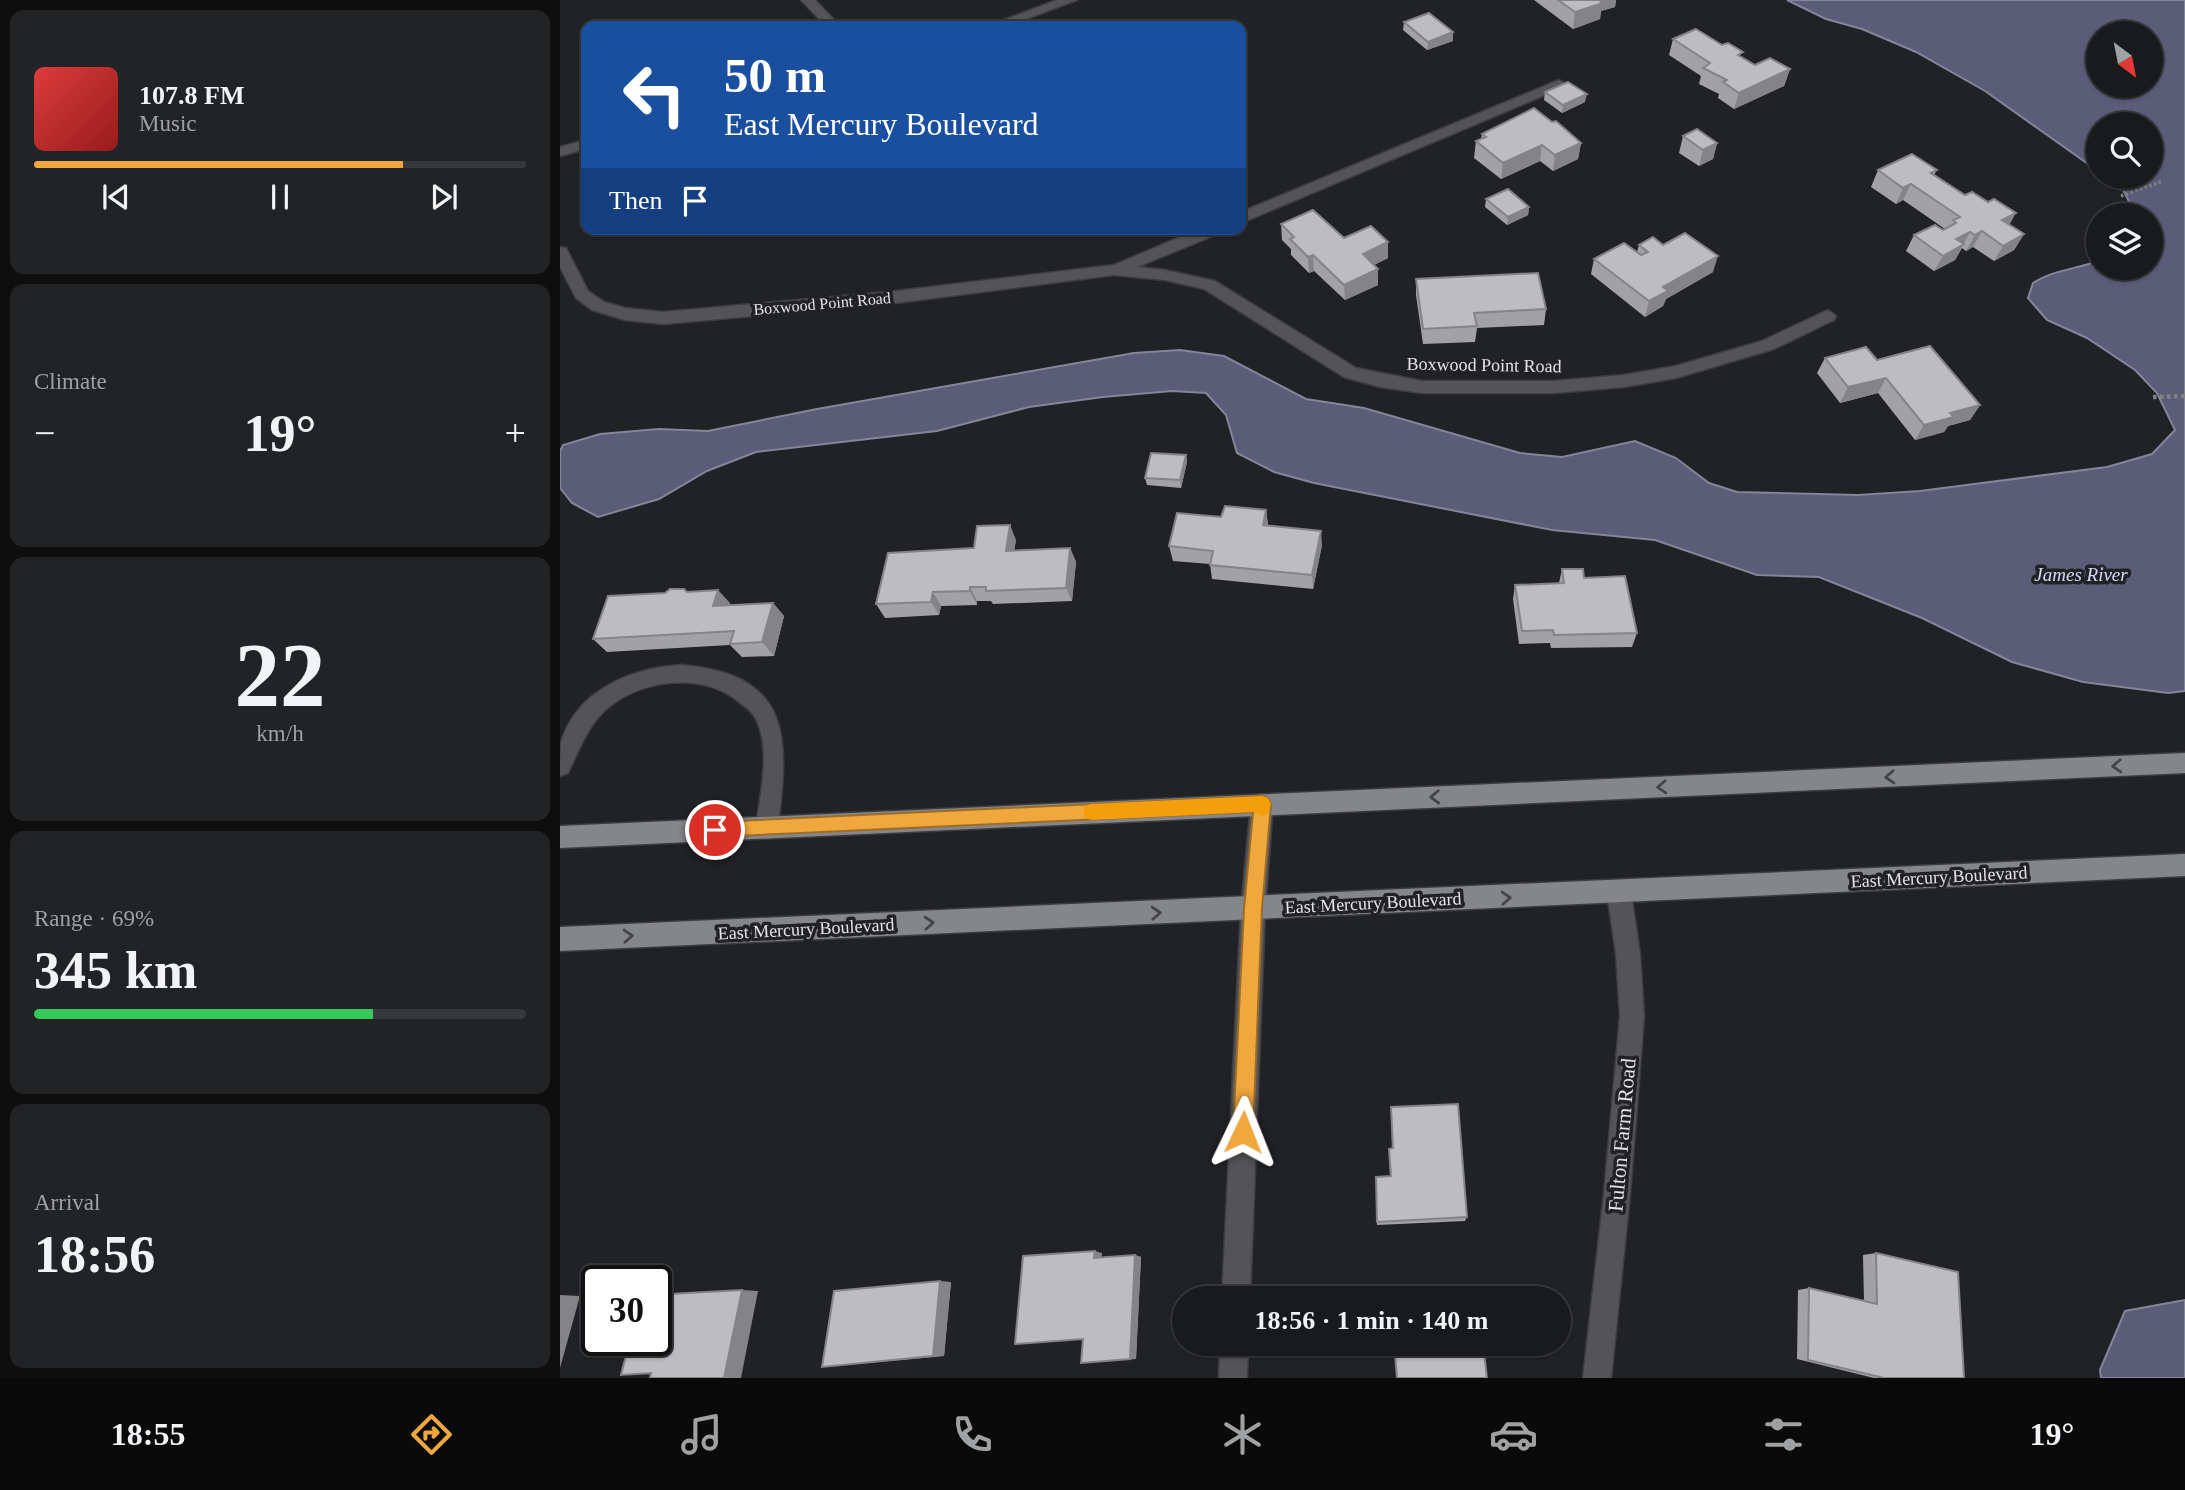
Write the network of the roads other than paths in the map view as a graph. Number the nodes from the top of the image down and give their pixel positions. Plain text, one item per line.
1 (808, 0) edge
2 (1070, 0) edge
3 (828, 21) edge
4 (1009, 21) edge
5 (1559, 84) edge
6 (581, 146) edge
7 (560, 152) edge
8 (1246, 216) edge
9 (1199, 235) edge
10 (560, 252) edge
11 (1114, 270) junction
12 (1829, 316) dead end
13 (2185, 763) edge
14 (560, 766) edge
15 (1262, 804) junction
16 (767, 827) junction
17 (560, 837) edge
18 (2185, 865) edge
19 (1619, 892) junction
20 (1253, 909) junction
21 (560, 939) edge
22 (1237, 1286) edge
23 (1234, 1356) edge
24 (1233, 1378) edge
25 (1597, 1378) edge

1 - 3 street
2 - 4 street
5 - 8 street
6 - 7 street
9 - 11 street, Boxwood Point Road
10 - 11 street, Boxwood Point Road
11 - 12 street, Boxwood Point Road
13 -> 15 main road
14 - 16 street
15 - 16 main road
15 - 20 street
16 - 17 main road
18 - 19 main road, East Mercury Boulevard
20 -> 19 main road, East Mercury Boulevard
19 - 25 street, Fulton Farm Road
21 -> 20 main road, East Mercury Boulevard
20 - 22 street
23 - 24 street

